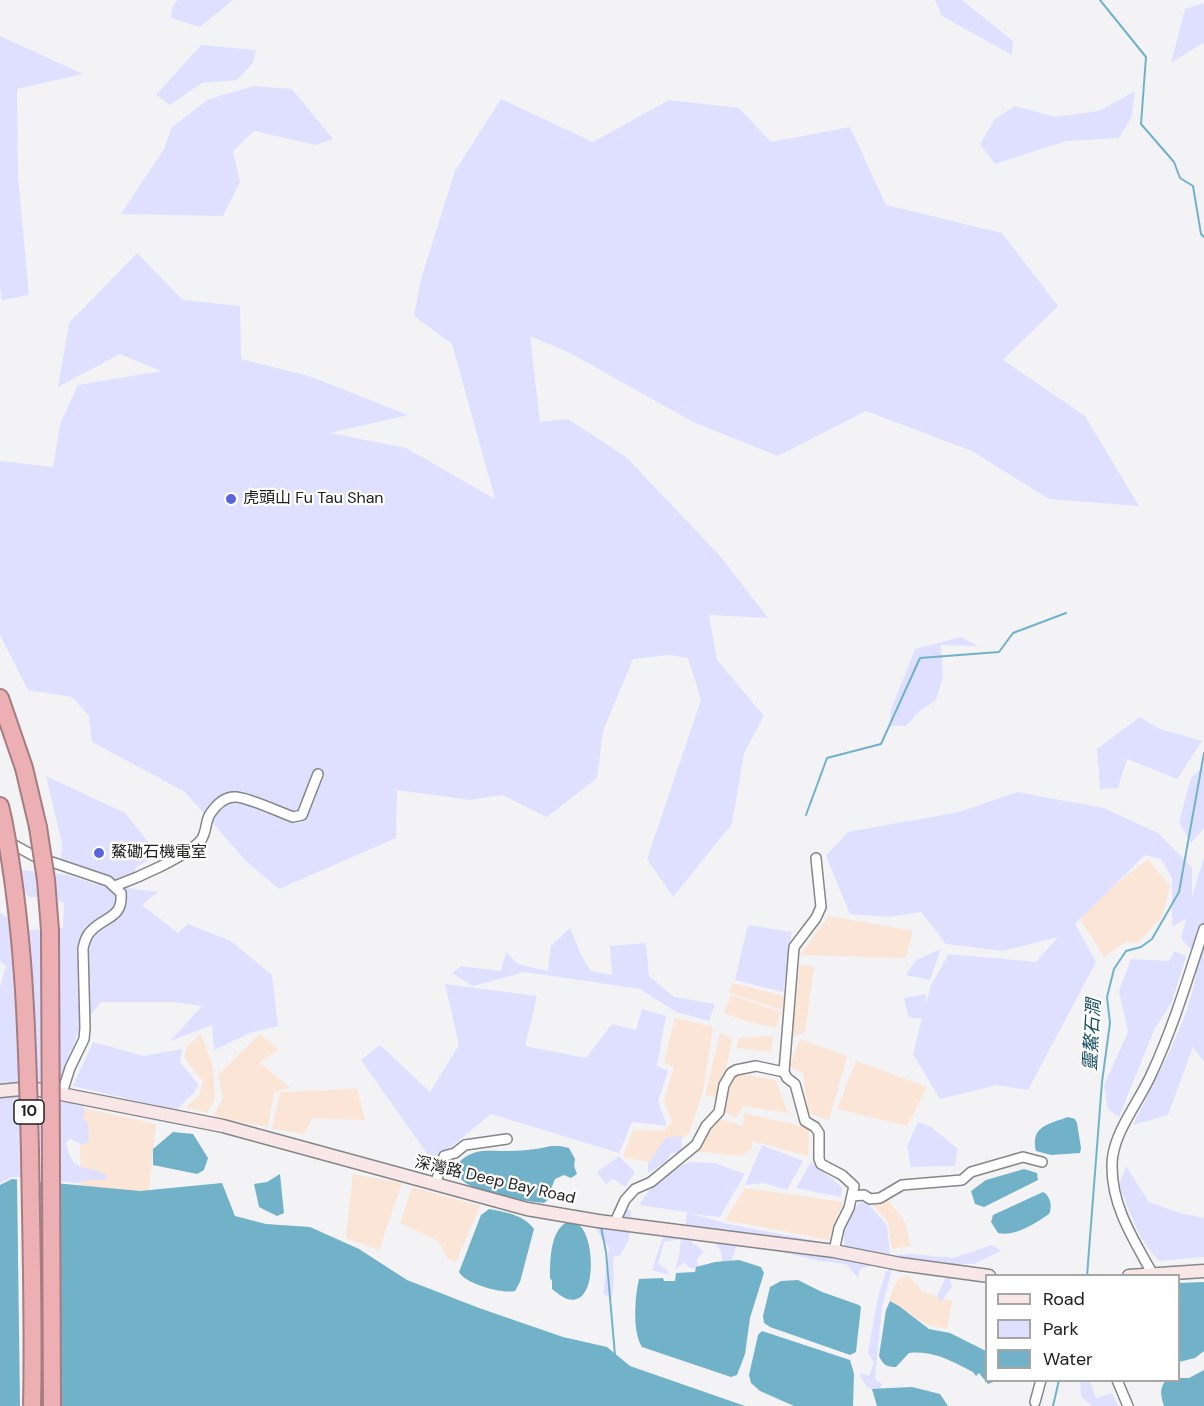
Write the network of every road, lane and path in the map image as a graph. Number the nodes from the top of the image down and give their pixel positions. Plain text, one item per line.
1 (0, 698) edge
2 (318, 774) dead end
3 (1, 813) edge
4 (0, 837) edge
5 (816, 858) dead end
6 (115, 886) junction
7 (1204, 929) edge
8 (784, 1072) junction
9 (0, 1091) edge
10 (62, 1093) junction
11 (507, 1139) dead end
12 (1042, 1162) dead end
13 (435, 1185) junction
14 (852, 1196) junction
15 (615, 1222) junction
16 (834, 1251) junction
17 (1204, 1271) edge
18 (1152, 1273) junction
19 (1140, 1274) edge
20 (985, 1275) edge
21 (1040, 1382) edge
22 (1118, 1382) edge
23 (1035, 1402) dead end
24 (32, 1406) edge
25 (52, 1406) edge
26 (1128, 1406) edge

1 - 25 highway, 10, bridge
2 - 6 street
3 - 24 highway, 10, bridge
4 - 6 street
5 - 8 street
6 - 10 street
7 - 18 street
8 - 14 street
8 - 15 street
9 - 10 street, 深灣路 Deep Bay Road
10 - 13 street, 深灣路 Deep Bay Road
11 - 13 street
12 - 14 street
13 - 15 street, 深灣路 Deep Bay Road
14 - 16 street
15 - 16 street, 深灣路 Deep Bay Road
16 - 20 street, 深灣路 Deep Bay Road
17 - 18 street
18 - 19 street
21 - 23 street
22 - 26 street

